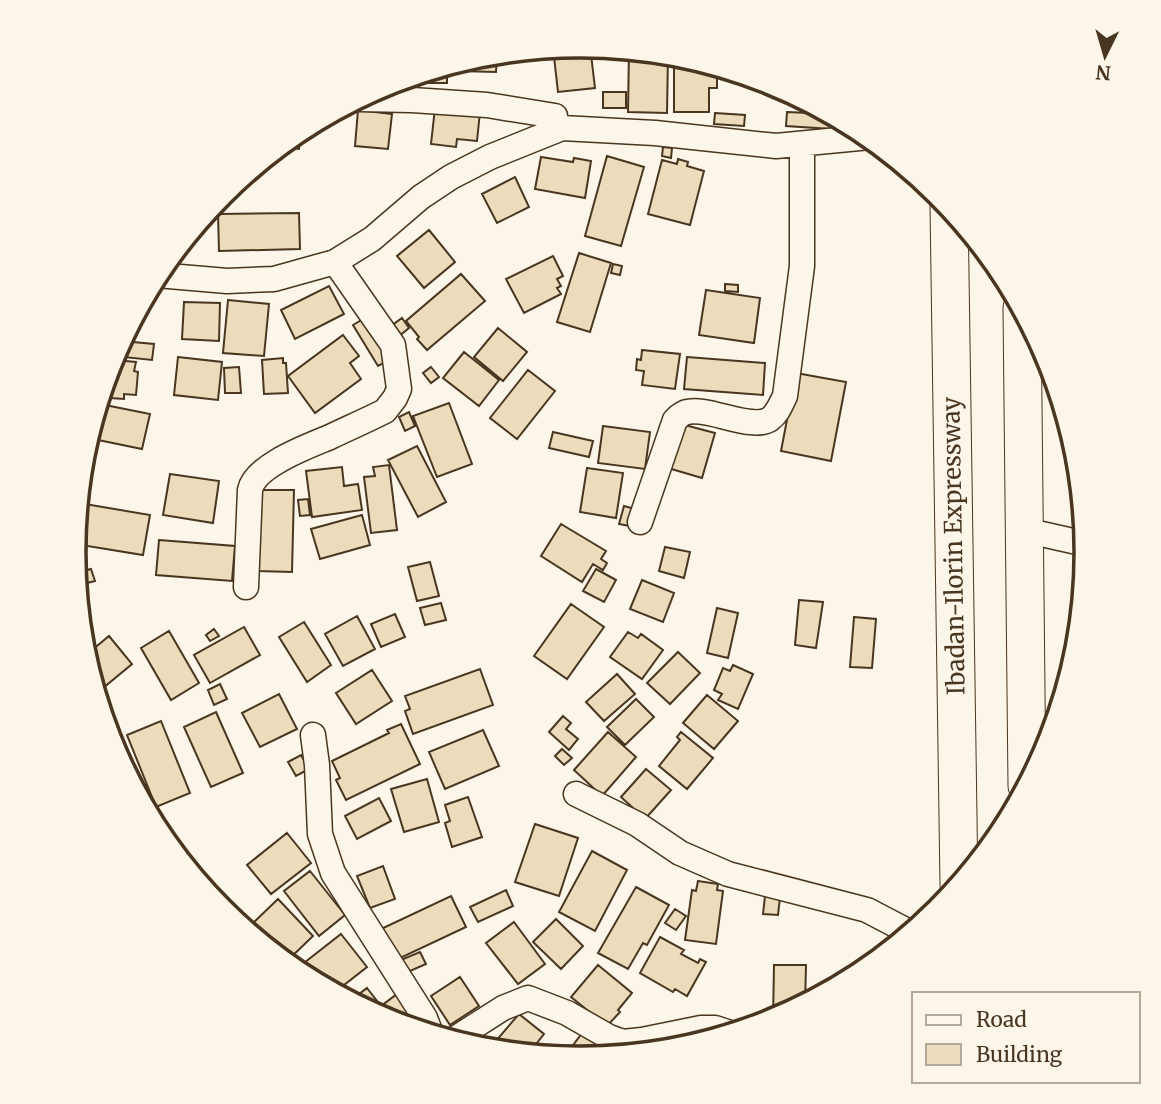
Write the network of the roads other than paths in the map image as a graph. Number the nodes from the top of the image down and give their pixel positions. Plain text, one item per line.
1 (382, 99) edge
2 (555, 116) dead end
3 (852, 139) edge
4 (802, 144) junction
5 (949, 223) edge
6 (335, 261) junction
7 (171, 276) edge
8 (1036, 365) edge
9 (640, 522) dead end
10 (1024, 530) junction
11 (1075, 541) edge
12 (246, 587) dead end
13 (313, 735) dead end
14 (1031, 756) edge
15 (576, 794) dead end
16 (959, 870) edge
17 (901, 928) edge
18 (426, 1021) edge
19 (711, 1028) edge
20 (465, 1032) edge

1 - 2 street
3 - 4 street
4 - 6 street
4 - 9 street
5 - 16 highway, Ibadan-Ilorin Expressway
6 - 7 street
6 - 12 street
8 - 10 highway
10 - 11 street
10 - 14 highway
13 - 18 street
15 - 17 street
19 - 20 street

